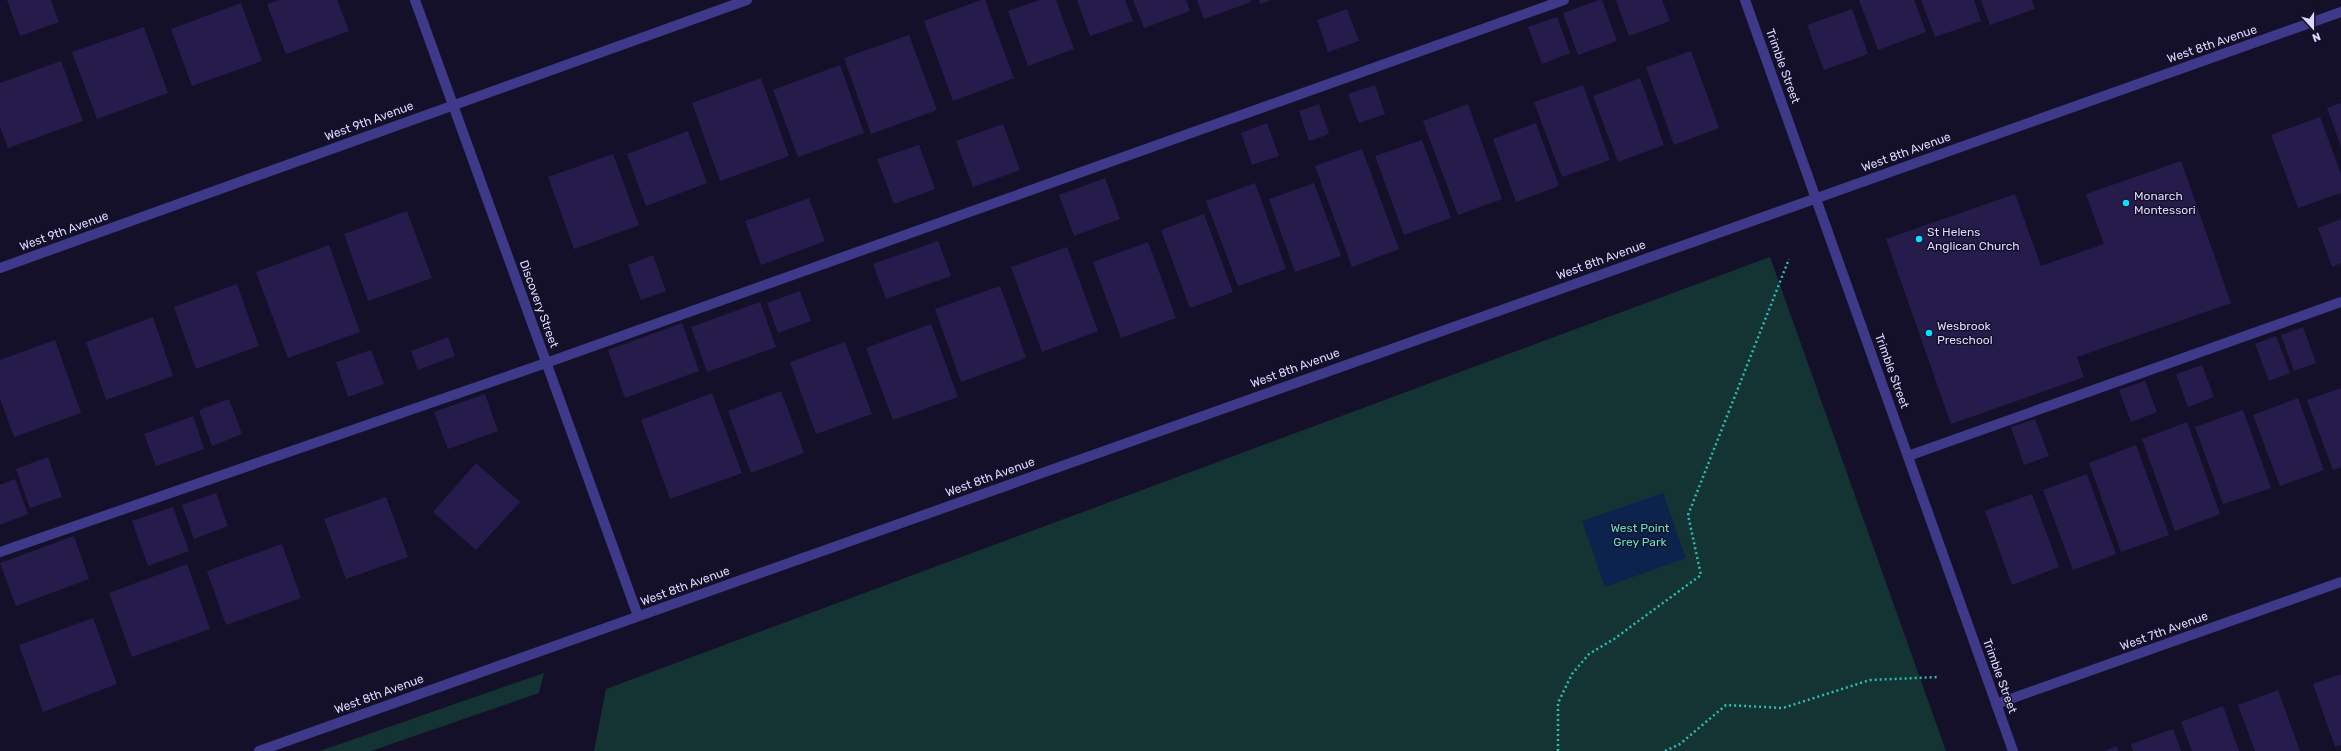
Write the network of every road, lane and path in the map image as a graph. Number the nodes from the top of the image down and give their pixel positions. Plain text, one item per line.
1 (415, 0) edge
2 (747, 0) edge
3 (1564, 0) edge
4 (1745, 0) edge
5 (2341, 12) edge
6 (453, 104) junction
7 (1816, 198) junction
8 (1790, 259) dead end
9 (0, 268) edge
10 (2341, 302) edge
11 (546, 362) junction
12 (1908, 456) junction
13 (0, 552) edge
14 (2341, 582) edge
15 (638, 616) junction
16 (1939, 677) dead end
17 (1996, 704) junction
18 (259, 751) edge
19 (1558, 751) edge
20 (1664, 751) edge
21 (2013, 751) edge

1 - 6 street, Discovery Street
2 - 6 street, West 9th Avenue
3 - 11 street
4 - 7 street, Trimble Street
5 - 7 street, West 8th Avenue
6 - 9 street, West 9th Avenue
6 - 11 street, Discovery Street
7 - 12 street, Trimble Street
7 - 15 street, West 8th Avenue
8 - 19 path
10 - 12 street
11 - 13 street
11 - 15 street, Discovery Street
12 - 17 street, Trimble Street
14 - 17 street, West 7th Avenue
15 - 18 street, West 8th Avenue
16 - 20 path
17 - 21 street, Trimble Street

